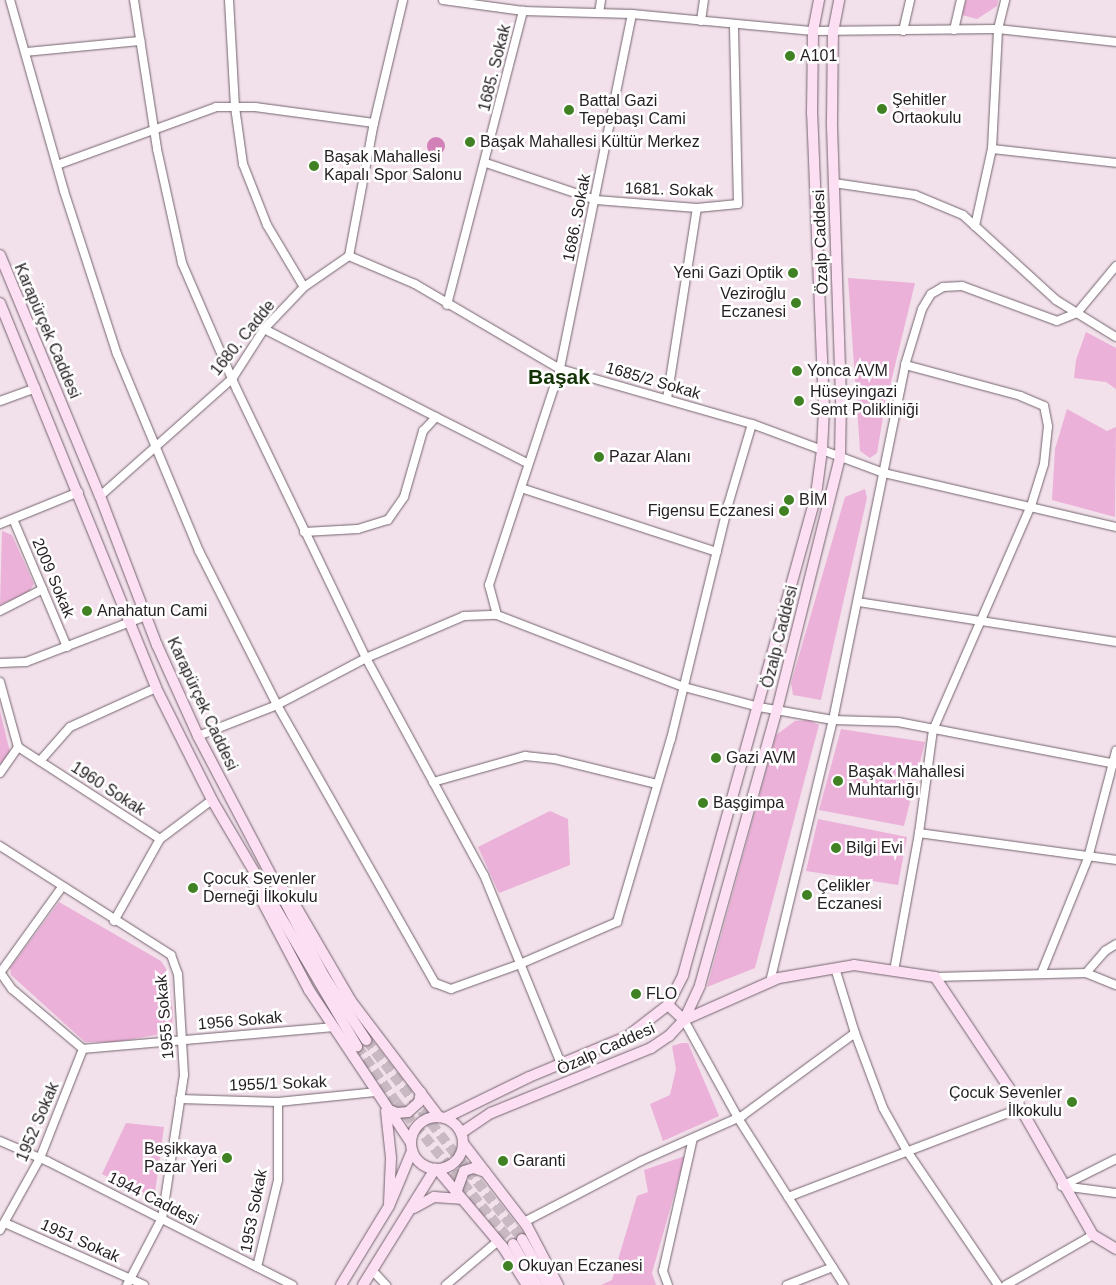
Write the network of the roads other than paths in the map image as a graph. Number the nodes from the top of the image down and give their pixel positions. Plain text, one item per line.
1 (10, 0) edge
2 (134, 0) edge
3 (229, 0) edge
4 (404, 0) edge
5 (443, 0) edge
6 (601, 0) edge
7 (704, 0) edge
8 (819, 0) edge
9 (839, 0) edge
10 (910, 0) edge
11 (961, 0) edge
12 (1005, 0) edge
13 (523, 11) junction
14 (599, 13) junction
15 (632, 14) junction
16 (701, 21) junction
17 (734, 25) junction
18 (998, 29) junction
19 (954, 30) junction
20 (813, 31) junction
21 (903, 31) junction
22 (833, 32) junction
23 (140, 41) junction
24 (1116, 42) edge
25 (26, 52) junction
26 (235, 107) junction
27 (374, 123) junction
28 (154, 129) junction
29 (992, 149) junction
30 (486, 162) junction
31 (1116, 162) edge
32 (57, 165) junction
33 (834, 183) junction
34 (596, 200) junction
35 (697, 208) junction
36 (975, 226) junction
37 (0, 255) edge
38 (349, 256) junction
39 (1116, 266) edge
40 (304, 287) junction
41 (0, 303) edge
42 (447, 305) junction
43 (1077, 313) junction
44 (264, 329) junction
45 (1116, 337) edge
46 (905, 365) junction
47 (560, 369) junction
48 (232, 378) junction
49 (36, 388) junction
50 (667, 399) junction
51 (0, 401) edge
52 (436, 416) junction
53 (752, 424) junction
54 (157, 445) junction
55 (822, 450) junction
56 (840, 458) junction
57 (527, 463) junction
58 (884, 473) junction
59 (521, 488) junction
60 (79, 492) junction
61 (100, 496) junction
62 (1031, 506) junction
63 (13, 519) junction
64 (0, 524) edge
65 (1116, 527) edge
66 (304, 532) junction
67 (716, 552) junction
68 (43, 589) junction
69 (858, 602) junction
70 (0, 611) edge
71 (497, 615) junction
72 (146, 616) junction
73 (983, 620) junction
74 (132, 624) junction
75 (1116, 642) edge
76 (67, 647) junction
77 (366, 658) junction
78 (0, 663) edge
79 (0, 682) edge
80 (684, 687) junction
81 (156, 688) junction
82 (277, 705) junction
83 (759, 707) junction
84 (777, 710) junction
85 (833, 720) junction
86 (933, 730) junction
87 (198, 736) junction
88 (18, 747) junction
89 (1116, 751) edge
90 (40, 761) junction
91 (1114, 764) edge
92 (0, 773) edge
93 (433, 782) junction
94 (657, 784) junction
95 (212, 800) junction
96 (919, 833) junction
97 (160, 839) junction
98 (234, 840) junction
99 (0, 846) edge
100 (1088, 858) junction
101 (1116, 860) edge
102 (268, 873) junction
103 (62, 887) junction
104 (114, 921) junction
105 (1116, 944) edge
106 (520, 964) junction
107 (835, 968) junction
108 (894, 971) junction
109 (0, 972) edge
110 (1086, 973) junction
111 (1040, 974) junction
112 (935, 977) junction
113 (770, 982) junction
114 (1116, 985) edge
115 (668, 1005) junction
116 (684, 1020) junction
117 (333, 1027) junction
118 (855, 1033) junction
119 (182, 1039) junction
120 (366, 1040) tunnel mouth
121 (357, 1046) tunnel mouth
122 (82, 1049) junction
123 (561, 1064) junction
124 (377, 1092) junction
125 (421, 1092) junction
126 (180, 1099) junction
127 (278, 1102) junction
128 (386, 1106) junction
129 (1021, 1108) junction
130 (442, 1118) junction
131 (738, 1118) junction
132 (462, 1138) junction
133 (693, 1138) junction
134 (0, 1141) edge
135 (411, 1147) junction
136 (907, 1152) junction
137 (40, 1158) junction
138 (1116, 1159) edge
139 (436, 1169) junction
140 (485, 1172) junction
141 (1062, 1186) junction
142 (1116, 1194) edge
143 (459, 1196) junction
144 (788, 1197) junction
145 (389, 1206) junction
146 (409, 1211) junction
147 (162, 1218) junction
148 (524, 1222) junction
149 (4, 1223) junction
150 (0, 1230) edge
151 (1093, 1235) junction
152 (498, 1241) junction
153 (1116, 1249) edge
154 (257, 1266) junction
155 (833, 1267) junction
156 (372, 1270) junction
157 (128, 1281) edge
158 (144, 1285) edge
159 (292, 1285) edge
160 (341, 1285) edge
161 (363, 1285) edge
162 (386, 1285) edge
163 (446, 1285) edge
164 (527, 1285) edge
165 (537, 1285) edge
166 (548, 1285) edge
167 (558, 1285) edge
168 (668, 1285) edge
169 (787, 1285) edge
170 (844, 1285) edge
171 (998, 1285) edge
172 (1006, 1285) edge

1 - 25 street
2 - 23 street
3 - 26 street
4 - 27 street
5 - 13 street
6 - 14 street
7 - 16 street
8 - 20 main road, Özalp Caddesi
9 - 22 main road, Özalp Caddesi
10 - 21 street
11 - 19 street
12 - 18 street
13 - 14 street
13 - 30 street, 1685. Sokak
14 - 15 street
15 - 16 street
15 - 34 street, 1686. Sokak
16 - 17 street
17 - 20 street
17 - 35 street, 1681. Sokak
18 - 19 street
18 - 24 street
18 - 29 street
19 - 21 street
20 - 22 street
20 - 55 main road, Özalp Caddesi
21 - 22 street
22 - 33 main road, Özalp Caddesi
23 - 25 street
23 - 28 street
25 - 32 street
26 - 27 street
26 - 28 street
26 - 40 street
27 - 38 street
28 - 32 street
28 - 48 street
29 - 31 street
29 - 36 street
30 - 34 street, 1681. Sokak
30 - 42 street, 1685. Sokak
32 - 54 street
33 - 36 street
33 - 56 main road, Özalp Caddesi
34 - 35 street, 1681. Sokak
34 - 47 street, 1686. Sokak
35 - 50 street
36 - 43 street
37 - 61 main road, Karapürçek Caddesi
38 - 40 street, 1680. Cadde
38 - 42 street, 1685/2 Sokak
39 - 43 street
40 - 44 street, 1680. Cadde
41 - 49 main road, Karapürçek Caddesi
42 - 47 street, 1685/2 Sokak
43 - 45 street
43 - 46 street
44 - 48 street, 1680. Cadde
44 - 52 street
46 - 58 street
46 - 62 street
47 - 50 street, 1685/2 Sokak
47 - 57 street, 1686. Sokak
48 - 54 street, 1680. Cadde
48 - 66 street
49 - 51 street
49 - 60 main road, Karapürçek Caddesi
50 - 53 street, 1685/2 Sokak
52 - 57 street
52 - 66 street
53 - 55 street, 1685/2 Sokak
53 - 67 street
54 - 61 street, 1680. Cadde
54 - 82 street
55 - 56 street, 1685/2 Sokak
55 - 83 main road, Özalp Caddesi
56 - 58 street, 1685/2 Sokak
56 - 84 main road, Özalp Caddesi
57 - 59 street, 1686. Sokak
58 - 62 street, 1685/2 Sokak
58 - 69 street
59 - 67 street
59 - 71 street, 1686. Sokak
60 - 63 street
60 - 74 main road, Karapürçek Caddesi
61 - 72 main road, Karapürçek Caddesi
62 - 65 street, 1685/2 Sokak
62 - 73 street
63 - 64 street
63 - 68 street, 2009 Sokak
66 - 77 street
67 - 80 street
68 - 70 street
68 - 76 street, 2009 Sokak
69 - 73 street
69 - 85 street
71 - 77 street
71 - 80 street
72 - 74 street
72 - 87 main road, Karapürçek Caddesi
73 - 75 street
73 - 86 street
74 - 76 street
74 - 81 main road, Karapürçek Caddesi
76 - 78 street
77 - 82 street
77 - 93 street
79 - 88 street
80 - 83 street
80 - 94 street
81 - 90 street
81 - 95 main road, Karapürçek Caddesi
82 - 87 street
82 - 106 street
83 - 84 street
83 - 115 main road, Özalp Caddesi
84 - 85 street
84 - 116 main road, Özalp Caddesi
85 - 86 street
85 - 113 street
86 - 91 street
86 - 96 street
87 - 102 main road, Karapürçek Caddesi
88 - 90 street, 1960 Sokak
88 - 92 street
89 - 91 street
90 - 97 street, 1960 Sokak
91 - 100 street
93 - 94 street
93 - 106 street
94 - 106 street
95 - 97 street
95 - 98 main road, Karapürçek Caddesi
96 - 100 street
96 - 108 street
97 - 104 street
98 - 117 main road
98 - 121 main road, Karapürçek Caddesi
99 - 103 street, 1955 Sokak
100 - 101 street
100 - 111 street
102 - 120 main road, Karapürçek Caddesi
102 - 125 main road
103 - 104 street, 1955 Sokak
103 - 109 street
104 - 119 street, 1955 Sokak
105 - 110 street
106 - 123 street
107 - 108 main road
107 - 113 main road
107 - 118 street
108 - 112 main road
109 - 122 street
110 - 111 street
110 - 114 street
111 - 112 street
112 - 129 main road
113 - 116 main road
115 - 116 main road
115 - 123 main road, Özalp Caddesi
116 - 131 street
116 - 132 main road, Özalp Caddesi
117 - 119 street, 1956 Sokak
117 - 124 main road
118 - 131 street
118 - 136 street
119 - 122 street, 1956 Sokak
119 - 126 street, 1955 Sokak
122 - 137 street, 1952 Sokak
123 - 130 main road, Özalp Caddesi
124 - 127 street, 1955/1 Sokak
124 - 128 main road
125 - 128 main road
125 - 130 main road
126 - 127 street, 1955/1 Sokak
126 - 147 street, 1955 Sokak
127 - 154 street, 1953 Sokak
128 - 135 main road
128 - 145 main road
129 - 136 street
129 - 141 main road
130 - 132 main road
130 - 135 main road
131 - 133 street
131 - 144 street
132 - 139 main road
132 - 140 main road
133 - 148 street
133 - 168 street
134 - 137 street, 1944 Caddesi
135 - 139 main road
135 - 145 main road
136 - 144 street
136 - 171 street
137 - 147 street, 1944 Caddesi
137 - 149 street, 1952 Sokak
138 - 141 street
139 - 143 main road
139 - 146 main road
140 - 143 main road
140 - 148 main road
141 - 142 street
141 - 151 main road
143 - 146 main road
143 - 152 main road
144 - 155 street
145 - 160 main road
146 - 156 main road
147 - 154 street, 1944 Caddesi
147 - 157 street, 1955 Sokak
148 - 167 main road
149 - 150 street, 1952 Sokak
149 - 157 street, 1951 Sokak
151 - 153 main road
151 - 172 street
152 - 163 street
152 - 164 main road
154 - 159 street, 1944 Caddesi
155 - 169 street
155 - 170 street
156 - 161 main road
156 - 162 street
157 - 158 street, 1951 Sokak
165 - 166 main road

